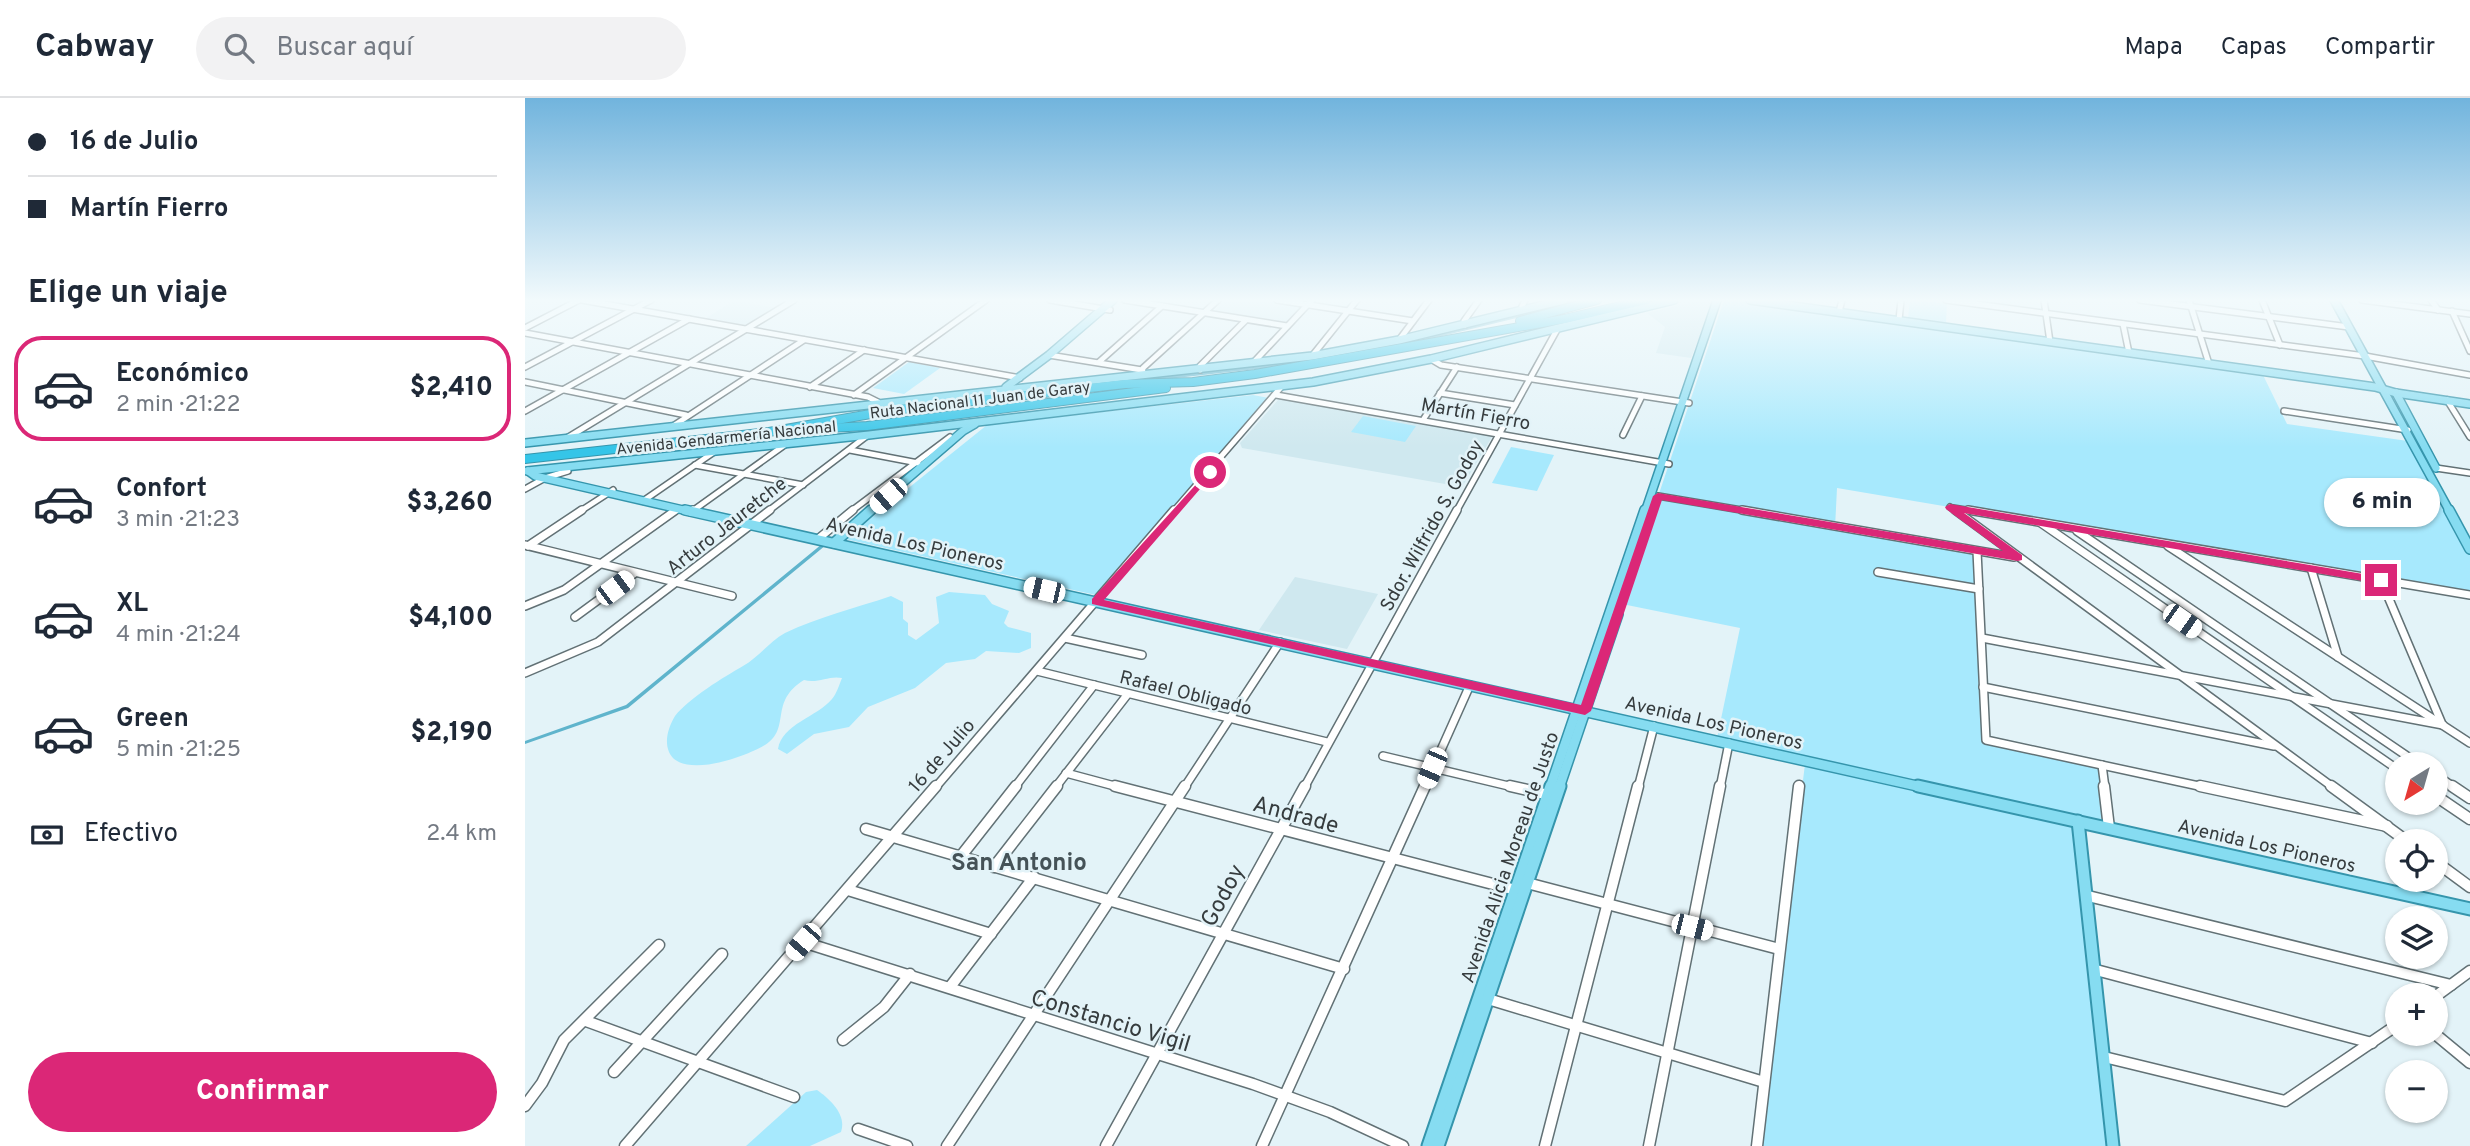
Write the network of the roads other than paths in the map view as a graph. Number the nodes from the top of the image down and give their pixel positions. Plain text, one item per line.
1 (559, 349) edge
2 (607, 349) edge
3 (635, 349) edge
4 (713, 349) edge
5 (790, 349) edge
6 (858, 349) edge
7 (919, 349) edge
8 (1059, 349) edge
9 (1114, 349) edge
10 (1167, 349) edge
11 (1217, 349) edge
12 (1267, 349) edge
13 (1318, 349) edge
14 (1351, 349) edge
15 (1401, 349) edge
16 (1472, 349) edge
17 (1547, 349) edge
18 (1703, 349) edge
19 (1706, 349) edge
20 (2100, 349) edge
21 (2128, 349) edge
22 (2204, 349) edge
23 (2310, 349) edge
24 (2361, 349) edge
25 (865, 350) junction
26 (628, 353) junction
27 (2129, 353) junction
28 (1052, 355) junction
29 (1312, 356) junction
30 (2365, 356) junction
31 (906, 358) junction
32 (1431, 359) junction
33 (1099, 362) junction
34 (688, 364) junction
35 (1253, 364) junction
36 (2209, 364) junction
37 (525, 367) edge
38 (1457, 367) junction
39 (1200, 370) junction
40 (1142, 373) junction
41 (2470, 375) edge
42 (748, 376) junction
43 (1020, 378) junction
44 (1530, 379) junction
45 (525, 382) edge
46 (1193, 382) junction
47 (1053, 384) junction
48 (1031, 386) junction
49 (1282, 386) junction
50 (810, 387) junction
51 (1083, 388) junction
52 (2383, 389) junction
53 (562, 390) junction
54 (1000, 390) junction
55 (1440, 393) junction
56 (2396, 393) junction
57 (854, 395) junction
58 (1276, 395) junction
59 (948, 396) junction
60 (1642, 396) junction
61 (1087, 400) junction
62 (2447, 400) junction
63 (877, 402) junction
64 (1070, 402) junction
65 (623, 403) junction
66 (1687, 403) junction
67 (2470, 404) edge
68 (1515, 405) junction
69 (912, 408) junction
70 (893, 410) junction
71 (525, 411) edge
72 (2284, 411) dead end
73 (687, 415) junction
74 (1019, 416) junction
75 (1423, 420) junction
76 (983, 421) junction
77 (901, 422) junction
78 (887, 424) junction
79 (947, 425) junction
80 (673, 426) junction
81 (929, 428) junction
82 (2404, 429) junction
83 (2416, 431) junction
84 (769, 432) junction
85 (1500, 433) junction
86 (869, 435) junction
87 (1623, 435) dead end
88 (950, 437) junction
89 (2470, 437) edge
90 (567, 438) junction
91 (527, 442) edge
92 (786, 444) junction
93 (946, 446) junction
94 (850, 450) junction
95 (714, 452) junction
96 (525, 459) edge
97 (1666, 463) junction
98 (920, 464) junction
99 (695, 465) junction
100 (577, 467) junction
101 (2436, 468) joint
102 (527, 471) edge
103 (568, 471) junction
104 (2470, 473) edge
105 (744, 474) junction
106 (545, 478) junction
107 (803, 485) junction
108 (525, 489) edge
109 (611, 492) junction
110 (1658, 496) junction
111 (645, 499) junction
112 (678, 509) junction
113 (697, 511) junction
114 (2041, 523) junction
115 (752, 524) junction
116 (2073, 528) junction
117 (818, 539) junction
118 (834, 543) junction
119 (2164, 543) junction
120 (526, 546) edge
121 (2470, 549) edge
122 (1977, 551) junction
123 (2018, 557) junction
124 (600, 564) junction
125 (2311, 568) junction
126 (1878, 572) dead end
127 (635, 573) junction
128 (2381, 580) junction
129 (675, 584) junction
130 (1979, 589) junction
131 (732, 596) dead end
132 (2470, 596) edge
133 (1096, 601) junction
134 (525, 606) edge
135 (575, 617) dead end
136 (1065, 638) junction
137 (1982, 638) junction
138 (1280, 642) junction
139 (1142, 654) dead end
140 (2338, 657) junction
141 (1373, 663) junction
142 (1037, 671) junction
143 (525, 673) edge
144 (2182, 676) junction
145 (1094, 685) junction
146 (1470, 685) junction
147 (1983, 687) junction
148 (1127, 695) junction
149 (2294, 698) junction
150 (2332, 705) junction
151 (1582, 710) junction
152 (1228, 719) junction
153 (2443, 725) junction
154 (1654, 726) junction
155 (1327, 742) junction
156 (1729, 743) junction
157 (2470, 743) edge
158 (2278, 747) junction
159 (2401, 752) edge
160 (1383, 756) dead end
161 (2385, 761) edge
162 (2102, 765) junction
163 (1432, 768) junction
164 (1066, 773) junction
165 (2448, 783) edge
166 (1799, 786) dead end
167 (1549, 795) junction
168 (2470, 798) edge
169 (1174, 802) junction
170 (2448, 804) edge
171 (2470, 819) edge
172 (2078, 821) junction
173 (2387, 826) junction
174 (2109, 828) junction
175 (866, 829) dead end
176 (2391, 829) edge
177 (1279, 830) junction
178 (893, 838) junction
179 (961, 856) junction
180 (1393, 859) junction
181 (994, 867) junction
182 (2448, 871) edge
183 (1034, 877) junction
184 (1527, 883) junction
185 (2470, 887) edge
186 (848, 890) junction
187 (1516, 890) junction
188 (2088, 897) junction
189 (1109, 898) junction
190 (1608, 904) junction
191 (2470, 909) edge
192 (1692, 927) junction
193 (1223, 933) junction
194 (991, 934) junction
195 (803, 942) junction
196 (659, 945) dead end
197 (1779, 949) junction
198 (722, 954) dead end
199 (1344, 969) junction
200 (2096, 970) junction
201 (2470, 971) edge
202 (911, 974) junction
203 (2451, 985) junction
204 (950, 987) junction
205 (2448, 987) edge
206 (1487, 999) junction
207 (1032, 1016) junction
208 (586, 1021) junction
209 (1576, 1026) junction
210 (2385, 1034) edge
211 (843, 1040) dead end
212 (642, 1041) junction
213 (2372, 1043) junction
214 (2448, 1045) edge
215 (1667, 1054) junction
216 (1156, 1055) junction
217 (2104, 1057) junction
218 (699, 1063) junction
219 (2470, 1063) edge
220 (614, 1072) dead end
221 (1764, 1082) junction
222 (1286, 1096) junction
223 (794, 1097) dead end
224 (525, 1106) edge
225 (857, 1129) dead end
226 (627, 1146) edge
227 (907, 1146) edge
228 (947, 1146) edge
229 (1106, 1146) edge
230 (1262, 1146) edge
231 (1403, 1146) edge
232 (1427, 1146) edge
233 (1438, 1146) edge
234 (1545, 1146) edge
235 (1649, 1146) edge
236 (1757, 1146) edge
237 (2113, 1146) edge

1 - 37 street
2 - 26 street
3 - 26 street
4 - 34 street
5 - 42 street
6 - 25 street
7 - 31 street
8 - 28 main road
9 - 33 street
10 - 40 street
11 - 39 street
12 - 35 street
13 - 29 street
14 - 29 main road, Avenida Gendarmería Nacional
15 - 46 highway, Ruta Nacional 11 Juan de Garay
16 - 32 main road, Avenida Gendarmería Nacional
17 - 44 street, Sdor. Wilfrido S. Godoy
18 - 66 main road, Avenida Alicia Moreau de Justo
19 - 66 main road, Avenida Alicia Moreau de Justo
20 - 27 main road
21 - 27 street
22 - 36 street
23 - 30 street
24 - 30 main road
25 - 31 street
25 - 50 street
26 - 34 street
26 - 53 street
27 - 36 main road
28 - 33 street
28 - 43 main road
28 - 48 main road
29 - 35 main road, Avenida Gendarmería Nacional
30 - 41 street
30 - 52 main road
31 - 43 street
31 - 57 street
32 - 38 street
32 - 49 main road, Avenida Gendarmería Nacional
33 - 40 street
34 - 42 street
34 - 65 street
35 - 39 main road, Avenida Gendarmería Nacional
36 - 52 main road
38 - 44 street
38 - 55 street
39 - 40 main road, Avenida Gendarmería Nacional
40 - 47 main road, Avenida Gendarmería Nacional
42 - 50 street
42 - 73 street
43 - 54 main road
44 - 60 street
44 - 68 street, Sdor. Wilfrido S. Godoy
45 - 53 street
46 - 51 highway, Ruta Nacional 11 Juan de Garay
46 - 61 highway, Ruta Nacional 11 Juan de Garay
47 - 48 main road, Avenida Gendarmería Nacional
47 - 51 highway
48 - 54 main road, Avenida Gendarmería Nacional
49 - 58 street, 16 de Julio
49 - 74 main road, Avenida Gendarmería Nacional
50 - 57 street
51 - 61 highway
51 - 69 highway, Ruta Nacional 11 Juan de Garay
52 - 56 main road
52 - 82 main road
53 - 65 street
53 - 71 street
54 - 59 main road, Avenida Gendarmería Nacional
55 - 68 street
55 - 75 street
56 - 62 main road
56 - 83 main road
57 - 63 street
58 - 75 street, Martín Fierro
58 - 133 street, 16 de Julio
59 - 63 main road, Avenida Gendarmería Nacional
59 - 69 highway
60 - 66 street
60 - 87 street
61 - 64 highway, Ruta Nacional 11 Juan de Garay
62 - 67 main road
62 - 89 street
63 - 80 main road, Avenida Gendarmería Nacional
64 - 74 highway
64 - 77 highway, Ruta Nacional 11 Juan de Garay
65 - 73 street
65 - 90 street
66 - 97 main road, Avenida Alicia Moreau de Justo
68 - 85 street, Sdor. Wilfrido S. Godoy
69 - 70 highway, Ruta Nacional 11 Juan de Garay
70 - 78 highway
70 - 84 highway, Ruta Nacional 11 Juan de Garay
72 - 82 street
73 - 80 street
74 - 76 main road, Avenida Gendarmería Nacional
75 - 85 street, Martín Fierro
76 - 79 main road, Avenida Gendarmería Nacional
76 - 93 main road
77 - 78 highway, Ruta Nacional 11 Juan de Garay
77 - 81 highway
78 - 84 highway, Ruta Nacional 11 Juan de Garay
79 - 81 main road, Avenida Gendarmería Nacional
79 - 88 main road
80 - 90 main road, Avenida Gendarmería Nacional
81 - 86 main road, Avenida Gendarmería Nacional
82 - 83 street
82 - 121 main road
83 - 101 main road
84 - 96 highway, Ruta Nacional 11 Juan de Garay
85 - 97 street, Martín Fierro
85 - 141 street, Sdor. Wilfrido S. Godoy
86 - 92 main road, Avenida Gendarmería Nacional
86 - 94 street, Arturo Jauretche
88 - 93 main road
88 - 98 street
90 - 91 main road, Avenida Gendarmería Nacional
92 - 95 main road, Avenida Gendarmería Nacional
92 - 105 street
93 - 98 main road
94 - 98 street
94 - 107 street, Arturo Jauretche
95 - 99 street
95 - 100 main road, Avenida Gendarmería Nacional
97 - 110 main road, Avenida Alicia Moreau de Justo
97 - 151 main road, Avenida Alicia Moreau de Justo
98 - 117 street
98 - 118 main road
99 - 105 street
99 - 111 street
100 - 102 main road, Avenida Gendarmería Nacional
100 - 103 main road
101 - 104 street
102 - 106 main road, Avenida Los Pioneros
103 - 106 street
103 - 109 main road, Avenida Los Pioneros
105 - 107 street
105 - 113 street
106 - 108 street
106 - 109 main road, Avenida Los Pioneros
107 - 115 street, Arturo Jauretche
109 - 111 main road, Avenida Los Pioneros
109 - 120 street
110 - 122 street
110 - 151 main road, Avenida Alicia Moreau de Justo
111 - 112 main road, Avenida Los Pioneros
111 - 113 main road, Avenida Los Pioneros
112 - 113 main road, Avenida Los Pioneros
112 - 124 street
113 - 115 main road, Avenida Los Pioneros
114 - 116 street
114 - 123 street
114 - 149 street
115 - 117 main road, Avenida Los Pioneros
115 - 129 street, Arturo Jauretche
116 - 119 street
116 - 150 street
117 - 118 main road, Avenida Los Pioneros
118 - 133 main road, Avenida Los Pioneros
119 - 125 street
119 - 140 street
120 - 124 street
122 - 123 street
122 - 130 street
123 - 144 street
124 - 127 street
124 - 134 street
125 - 128 street
125 - 140 street
126 - 130 street
127 - 129 street
127 - 135 street
128 - 132 street
128 - 153 street
129 - 131 street
129 - 143 street, Arturo Jauretche
130 - 137 street
133 - 136 street, 16 de Julio
133 - 138 main road, Avenida Los Pioneros
136 - 139 street
136 - 142 street, 16 de Julio
137 - 144 street
137 - 147 street
138 - 141 main road, Avenida Los Pioneros
138 - 152 street
140 - 153 street
141 - 146 main road, Avenida Los Pioneros
141 - 155 street, Godoy
142 - 145 street, Rafael Obligado
142 - 178 street, 16 de Julio
144 - 149 street
144 - 158 street
145 - 148 street, Rafael Obligado
145 - 179 street
146 - 151 main road, Avenida Los Pioneros
146 - 163 street
147 - 158 street
147 - 162 street
148 - 152 street, Rafael Obligado
148 - 164 street
149 - 150 street
149 - 161 street
150 - 153 street
150 - 159 street
151 - 154 main road, Avenida Los Pioneros
151 - 167 main road, Avenida Alicia Moreau de Justo
151 - 184 main road, Avenida Alicia Moreau de Justo
152 - 155 street, Rafael Obligado
152 - 169 street
153 - 157 street
154 - 156 main road, Avenida Los Pioneros
154 - 190 street
155 - 177 street, Godoy
156 - 172 main road, Avenida Los Pioneros
156 - 192 street
158 - 173 street
160 - 163 street
162 - 173 street
162 - 174 street
163 - 167 street
163 - 180 street
164 - 169 street, Andrade
164 - 181 street
165 - 168 street
166 - 197 street
167 - 187 main road, Avenida Alicia Moreau de Justo
169 - 177 street, Andrade
169 - 189 street
170 - 171 street
172 - 174 main road, Avenida Los Pioneros
172 - 188 main road
173 - 176 street
174 - 191 main road, Avenida Los Pioneros
175 - 178 street
177 - 180 street, Andrade
177 - 193 street, Godoy
178 - 179 street
178 - 186 street, 16 de Julio
179 - 181 street
180 - 187 street, Andrade
180 - 199 street
181 - 183 street
182 - 185 street
183 - 189 street
183 - 194 street
184 - 190 street
184 - 206 main road, Avenida Alicia Moreau de Justo
186 - 194 street
186 - 195 street, 16 de Julio
187 - 232 main road, Avenida Alicia Moreau de Justo
188 - 200 main road
188 - 203 street
189 - 193 street
189 - 207 street
190 - 192 street
190 - 209 street
192 - 197 street
192 - 215 street
193 - 199 street
193 - 216 street, Godoy
194 - 204 street
195 - 202 street, Constancio Vigil
195 - 218 street, 16 de Julio
196 - 208 street
197 - 221 street
198 - 212 street
199 - 222 street
200 - 213 street
200 - 217 main road
201 - 203 street
202 - 204 street, Constancio Vigil
202 - 211 street
203 - 205 street
204 - 207 street, Constancio Vigil
206 - 209 street
206 - 233 main road, Avenida Alicia Moreau de Justo
207 - 216 street, Constancio Vigil
207 - 228 street
208 - 212 street
208 - 224 street
209 - 215 street
209 - 234 street
210 - 213 street
212 - 218 street
212 - 220 street
213 - 217 street
214 - 219 street
215 - 221 street
215 - 235 street
216 - 222 street, Constancio Vigil
216 - 229 street, Godoy
217 - 237 main road
218 - 223 street
218 - 226 street, 16 de Julio
221 - 236 street
222 - 230 street
222 - 231 street, Constancio Vigil
225 - 227 street

